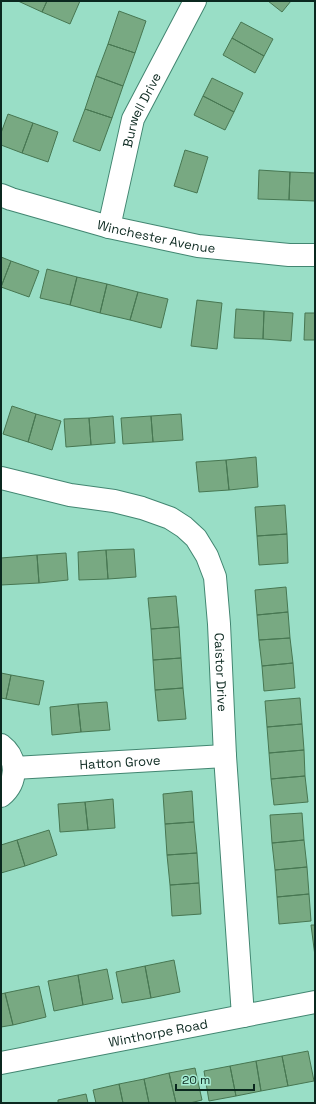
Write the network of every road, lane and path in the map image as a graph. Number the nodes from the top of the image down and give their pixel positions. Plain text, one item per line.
1 (195, 1) edge
2 (1, 195) edge
3 (109, 227) junction
4 (315, 255) edge
5 (1, 478) edge
6 (1, 745) edge
7 (225, 756) junction
8 (14, 768) junction
9 (1, 796) edge
10 (315, 1002) edge
11 (243, 1016) junction
12 (1, 1063) edge

1 - 3 street, Burwell Drive
2 - 3 street, Winchester Avenue
3 - 4 street, Winchester Avenue
5 - 7 street, Caistor Drive
6 - 8 street
7 - 8 street, Hatton Grove
7 - 11 street, Caistor Drive
8 - 9 street
10 - 11 street, Winthorpe Road
11 - 12 street, Winthorpe Road

